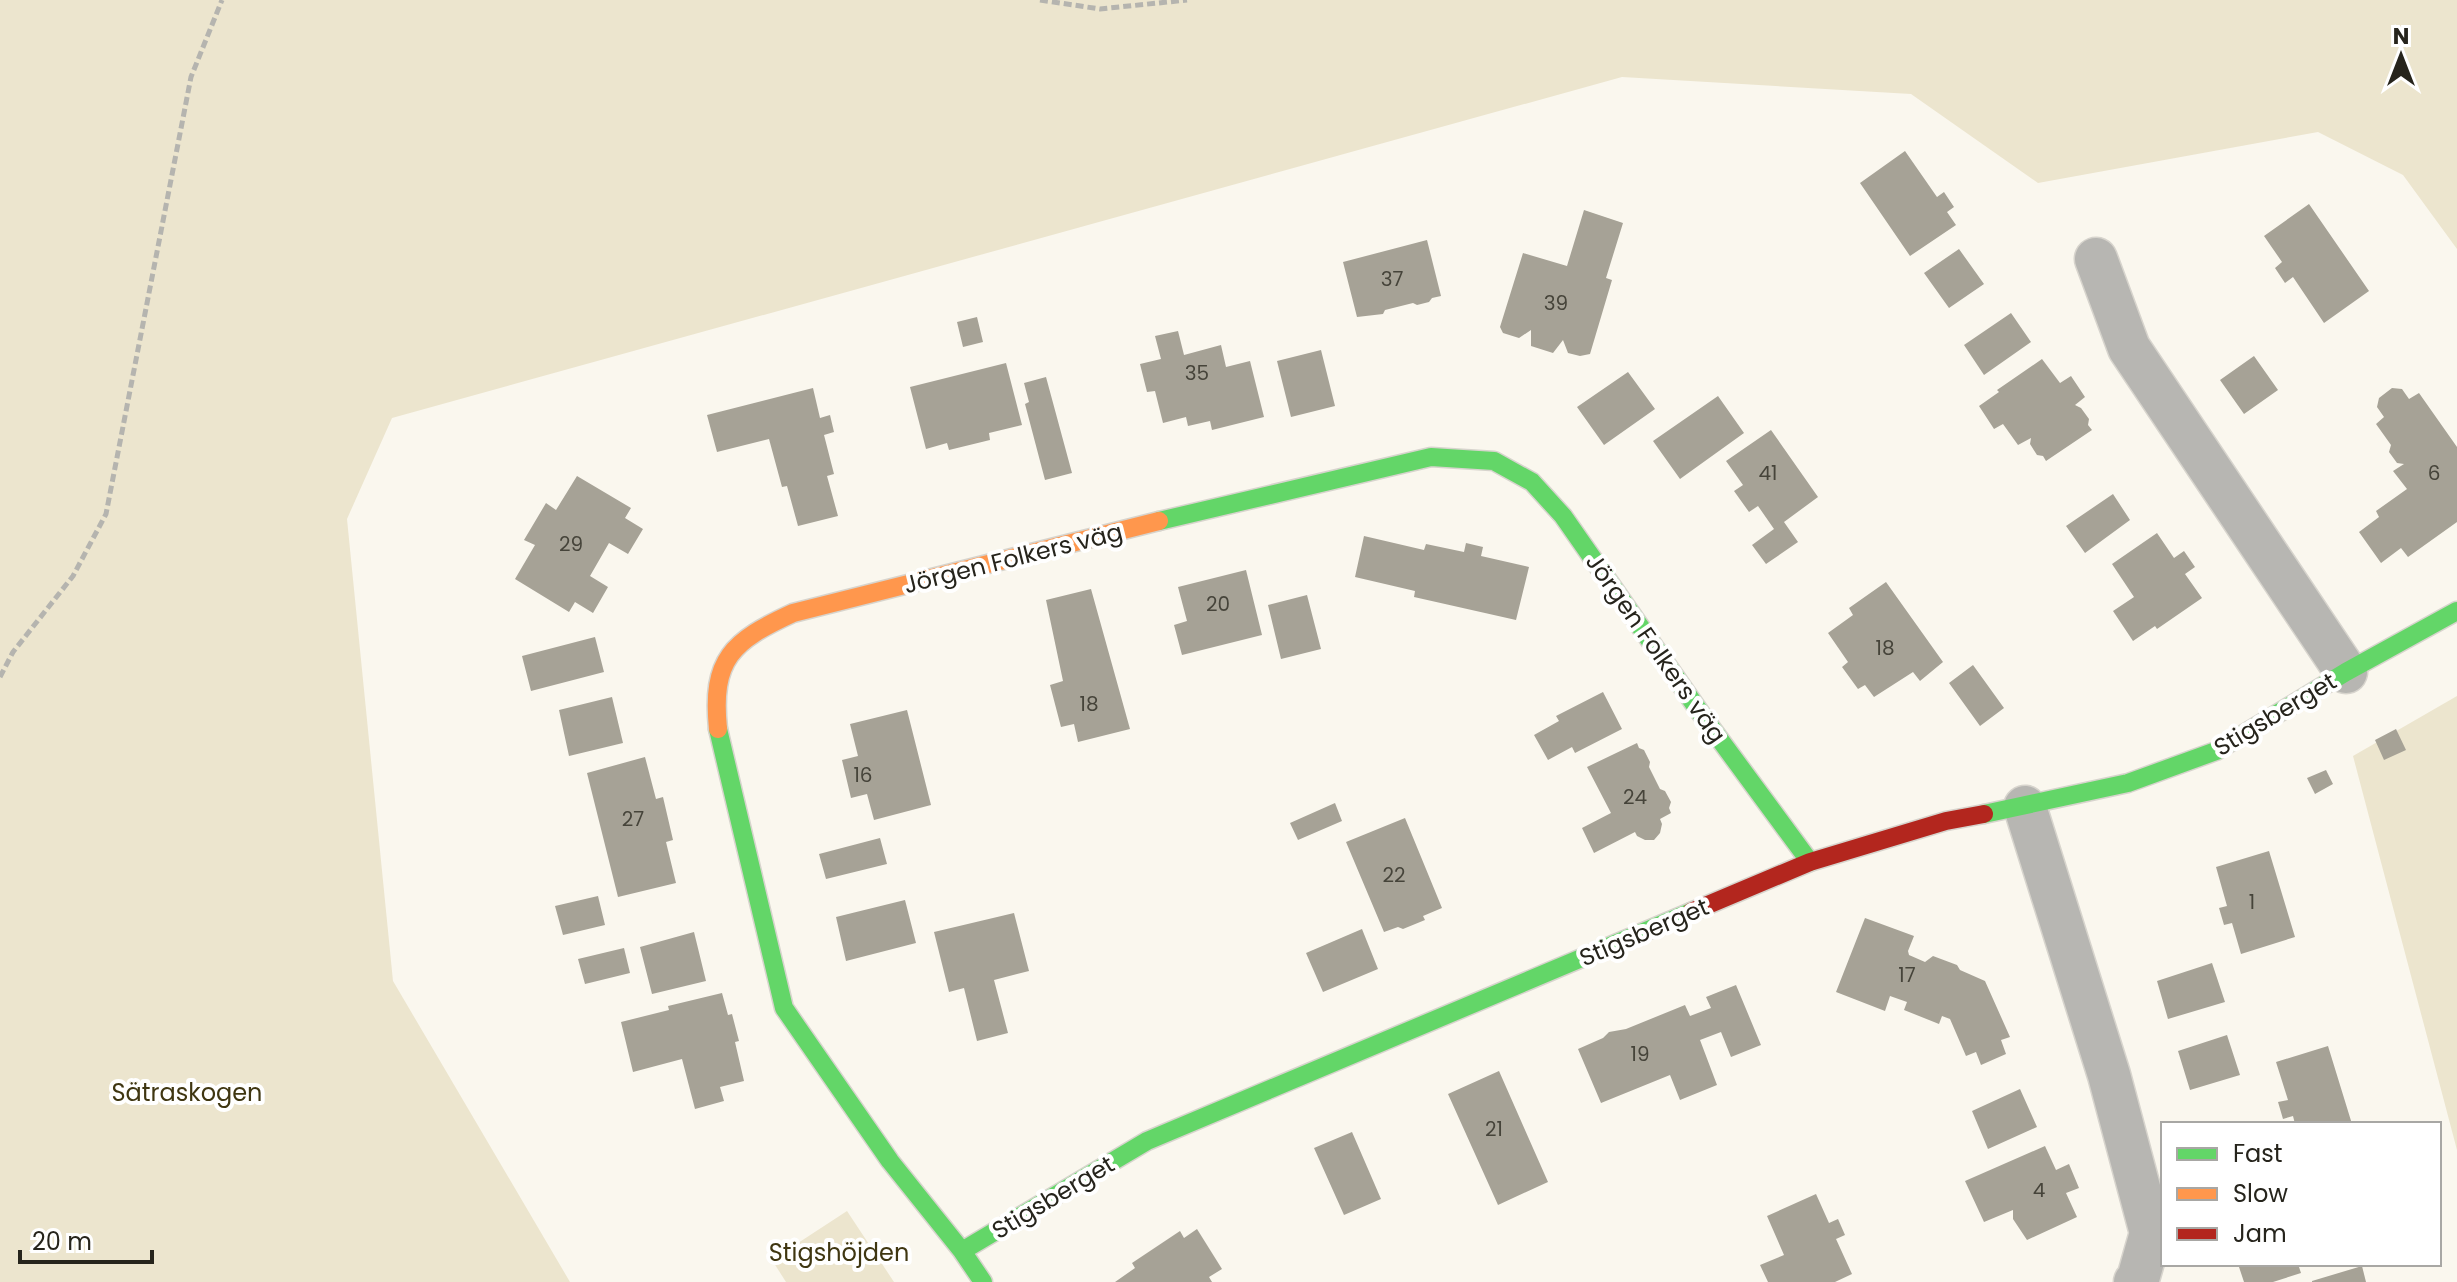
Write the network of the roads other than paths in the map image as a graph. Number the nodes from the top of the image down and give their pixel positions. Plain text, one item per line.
1 (2096, 259) dead end
2 (2457, 611) edge
3 (2346, 672) junction
4 (2025, 807) junction
5 (1810, 862) junction
6 (962, 1251) junction
7 (983, 1282) edge
8 (2135, 1282) edge

1 - 3 street, Stigsberget
2 - 3 street, Stigsberget
3 - 4 street, Stigsberget
4 - 5 street, Stigsberget
4 - 8 street
5 - 6 street, Stigsberget
5 - 6 street, Jörgen Folkers väg
6 - 7 street, Jörgen Folkers väg

